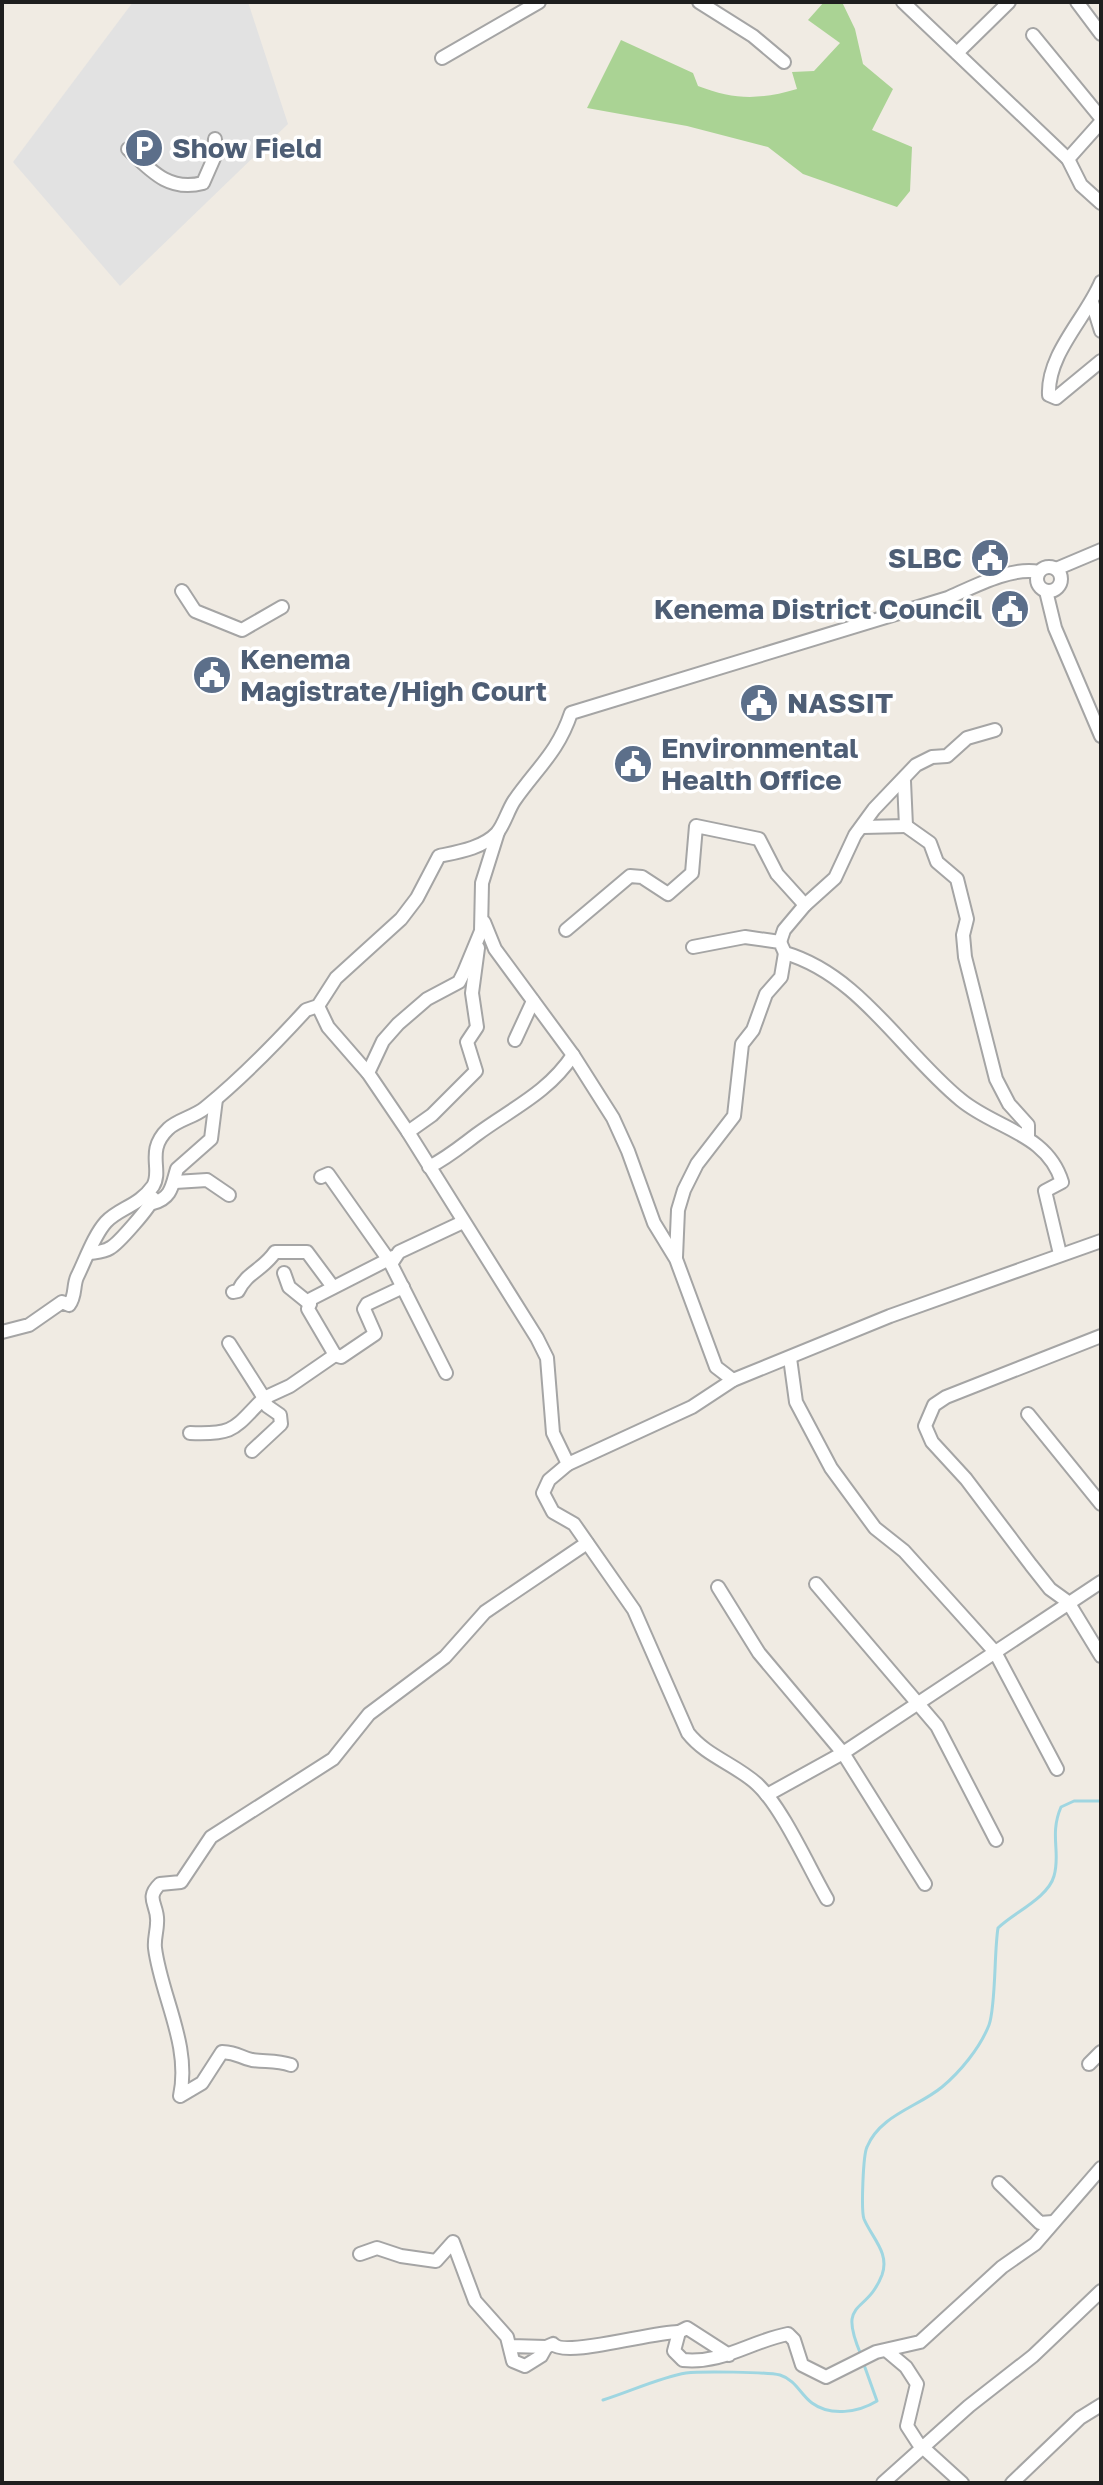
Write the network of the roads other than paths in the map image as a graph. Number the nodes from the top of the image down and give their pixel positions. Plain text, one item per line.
1 (539, 2) edge
2 (699, 2) edge
3 (903, 2) edge
4 (1009, 2) edge
5 (1077, 2) edge
6 (1101, 34) edge
7 (1033, 35) dead end
8 (957, 53) junction
9 (442, 58) dead end
10 (784, 62) dead end
11 (1101, 120) edge
12 (215, 139) dead end
13 (128, 149) dead end
14 (1068, 159) junction
15 (1101, 203) edge
16 (1101, 282) edge
17 (1092, 302) junction
18 (1101, 331) edge
19 (1101, 361) edge
20 (1101, 550) edge
21 (1056, 569) junction
22 (1039, 572) junction
23 (182, 591) dead end
24 (1046, 591) junction
25 (282, 607) dead end
26 (995, 730) dead end
27 (1101, 736) edge
28 (904, 781) junction
29 (906, 826) junction
30 (863, 827) junction
31 (498, 832) junction
32 (805, 905) junction
33 (482, 916) junction
34 (566, 930) dead end
35 (481, 931) junction
36 (693, 947) dead end
37 (782, 948) junction
38 (533, 1001) junction
39 (318, 1006) junction
40 (544, 1017) junction
41 (525, 1022) junction
42 (515, 1040) dead end
43 (573, 1055) junction
44 (368, 1073) junction
45 (216, 1099) junction
46 (408, 1132) junction
47 (1028, 1136) junction
48 (429, 1167) junction
49 (321, 1177) dead end
50 (175, 1182) junction
51 (152, 1187) junction
52 (229, 1195) dead end
53 (153, 1203) junction
54 (463, 1222) junction
55 (1101, 1241) edge
56 (90, 1253) junction
57 (1060, 1254) junction
58 (390, 1258) junction
59 (676, 1259) junction
60 (284, 1273) dead end
61 (333, 1287) junction
62 (403, 1287) junction
63 (233, 1292) dead end
64 (310, 1304) junction
65 (2, 1332) edge
66 (1101, 1336) edge
67 (229, 1343) dead end
68 (335, 1355) junction
69 (790, 1358) junction
70 (446, 1373) dead end
71 (733, 1380) junction
72 (264, 1398) junction
73 (1028, 1414) dead end
74 (190, 1433) dead end
75 (252, 1451) dead end
76 (568, 1464) junction
77 (1101, 1504) edge
78 (587, 1543) junction
79 (1101, 1582) edge
80 (816, 1584) dead end
81 (718, 1587) dead end
82 (1068, 1602) junction
83 (995, 1652) junction
84 (1101, 1656) edge
85 (917, 1702) junction
86 (843, 1753) junction
87 (1057, 1769) dead end
88 (767, 1795) junction
89 (996, 1840) dead end
90 (925, 1884) dead end
91 (827, 1899) dead end
92 (1101, 2052) edge
93 (1089, 2064) dead end
94 (291, 2065) dead end
95 (1101, 2168) edge
96 (999, 2183) dead end
97 (1053, 2222) junction
98 (360, 2254) dead end
99 (1101, 2291) edge
100 (679, 2332) junction
101 (511, 2346) junction
102 (546, 2347) junction
103 (887, 2351) junction
104 (729, 2355) junction
105 (1101, 2405) edge
106 (924, 2448) junction
107 (883, 2483) edge
108 (962, 2483) edge
109 (1012, 2483) edge

1 - 9 street
2 - 10 street
3 - 8 street
4 - 8 street
5 - 6 street
7 - 11 street
8 - 14 street
11 - 14 street
12 - 13 street
14 - 15 street
16 - 17 street
17 - 18 street
17 - 19 street
20 - 21 street
21 - 22 street
21 - 24 street
22 - 24 street
22 - 31 street
23 - 25 street
24 - 27 street
26 - 28 street
28 - 29 street
28 - 30 street
29 - 30 street
29 - 47 street
30 - 32 street
31 - 33 street
31 - 39 street
32 - 34 street
32 - 37 street
33 - 35 street
33 - 38 street
35 - 44 street
35 - 46 street
36 - 37 street
37 - 47 street
37 - 59 street
38 - 40 street
38 - 41 street
39 - 44 street
39 - 45 street
40 - 41 street
40 - 43 street
41 - 42 street
43 - 48 street
43 - 59 street
44 - 46 street
45 - 50 street
45 - 51 street
46 - 48 street
47 - 57 street
48 - 54 street
49 - 58 street
50 - 52 street
50 - 53 street
51 - 53 street
51 - 56 street
53 - 56 street
54 - 58 street
54 - 76 street
55 - 57 street
56 - 65 street
57 - 69 street
58 - 61 street
58 - 62 street
59 - 71 street
60 - 64 street
61 - 63 street
61 - 64 street
62 - 68 street
62 - 70 street
64 - 68 street
66 - 82 street
67 - 72 street
68 - 72 street
69 - 71 street
69 - 83 street
71 - 76 street
72 - 74 street
72 - 75 street
73 - 77 street
76 - 78 street
78 - 88 street
78 - 94 street
79 - 82 street
80 - 85 street
81 - 86 street
82 - 83 street
82 - 84 street
83 - 85 street
83 - 87 street
85 - 86 street
85 - 89 street
86 - 88 street
86 - 90 street
88 - 91 street
92 - 93 street
95 - 97 street
96 - 97 street
97 - 103 street
98 - 101 street
99 - 106 street
100 - 102 street
100 - 104 street
100 - 104 street
101 - 102 street
101 - 102 street
103 - 104 street
103 - 106 street
105 - 109 street
106 - 107 street
106 - 108 street

